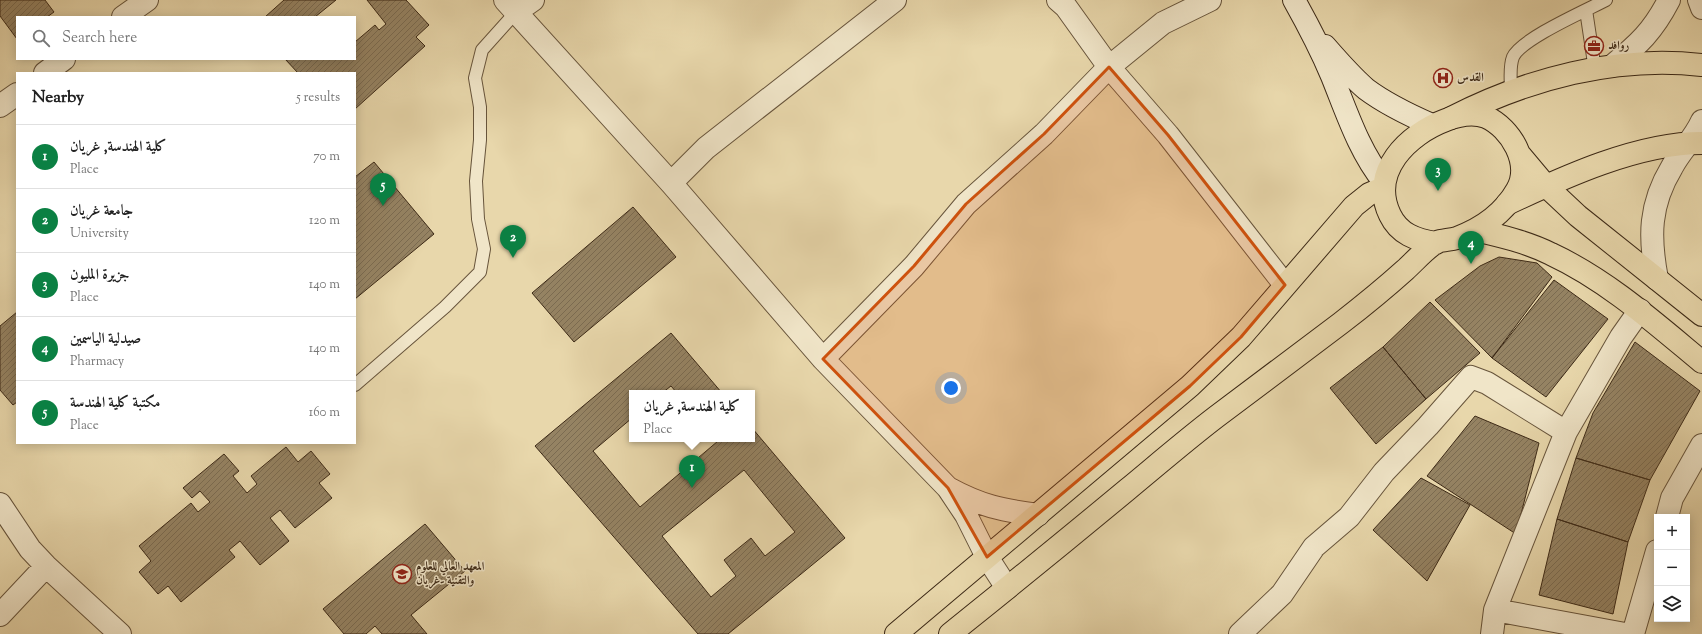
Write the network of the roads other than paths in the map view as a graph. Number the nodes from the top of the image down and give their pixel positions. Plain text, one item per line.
1 (147, 0) edge
2 (896, 0) edge
3 (1058, 0) edge
4 (1210, 0) edge
5 (1294, 0) edge
6 (1606, 0) edge
7 (1669, 0) edge
8 (1699, 0) edge
9 (518, 4) edge
10 (1702, 8) edge
11 (1586, 10) junction
12 (124, 16) edge
13 (1311, 30) junction
14 (63, 60) edge
15 (1702, 65) edge
16 (1110, 67) junction
17 (1603, 68) junction
18 (46, 72) edge
19 (1511, 91) junction
20 (16, 95) edge
21 (0, 106) edge
22 (1702, 121) edge
23 (1441, 122) junction
24 (1696, 143) edge
25 (1520, 155) junction
26 (671, 183) junction
27 (1384, 185) junction
28 (1546, 186) junction
29 (1507, 204) junction
30 (1475, 230) junction
31 (1436, 243) junction
32 (1657, 279) junction
33 (1286, 285) junction
34 (1640, 310) junction
35 (1702, 315) edge
36 (823, 359) junction
37 (1702, 362) edge
38 (356, 385) edge
39 (1566, 432) junction
40 (1702, 446) edge
41 (948, 488) junction
42 (0, 504) edge
43 (1668, 514) edge
44 (1038, 515) junction
45 (986, 556) junction
46 (1654, 561) edge
47 (46, 566) junction
48 (1007, 588) junction
49 (1495, 610) junction
50 (0, 616) edge
51 (120, 634) edge
52 (896, 634) edge
53 (950, 634) edge
54 (1240, 634) edge
55 (1492, 634) edge
56 (1625, 634) edge
57 (1633, 634) edge

1 - 12 street
2 - 26 street
3 - 16 street
4 - 16 street
5 - 13 street
6 - 11 lane
7 - 17 street
8 - 10 street
9 - 26 street
9 - 38 lane
11 - 17 lane
11 - 19 lane
13 - 23 street
13 - 27 street
14 - 18 street
15 - 17 main road
16 - 33 street
16 - 36 street
17 - 19 main road
19 - 23 main road
20 - 21 street
22 - 24 street
23 - 25 main road
23 - 27 main road
24 - 28 main road
24 - 32 street
25 - 28 main road
25 - 29 main road
26 - 36 street
27 - 31 main road
27 - 33 main road
28 - 29 main road
28 - 32 main road
29 - 30 main road
30 - 31 main road
30 - 34 main road
31 - 48 main road
32 - 35 main road
33 - 44 main road
34 - 37 main road
34 - 39 street
36 - 41 street
39 - 49 street
39 - 54 street
40 - 43 street
41 - 44 street
41 - 45 street
42 - 47 street
44 - 45 main road
45 - 48 street
45 - 52 main road
46 - 57 street
47 - 50 street
47 - 51 street
48 - 53 main road
49 - 55 street
49 - 56 street

